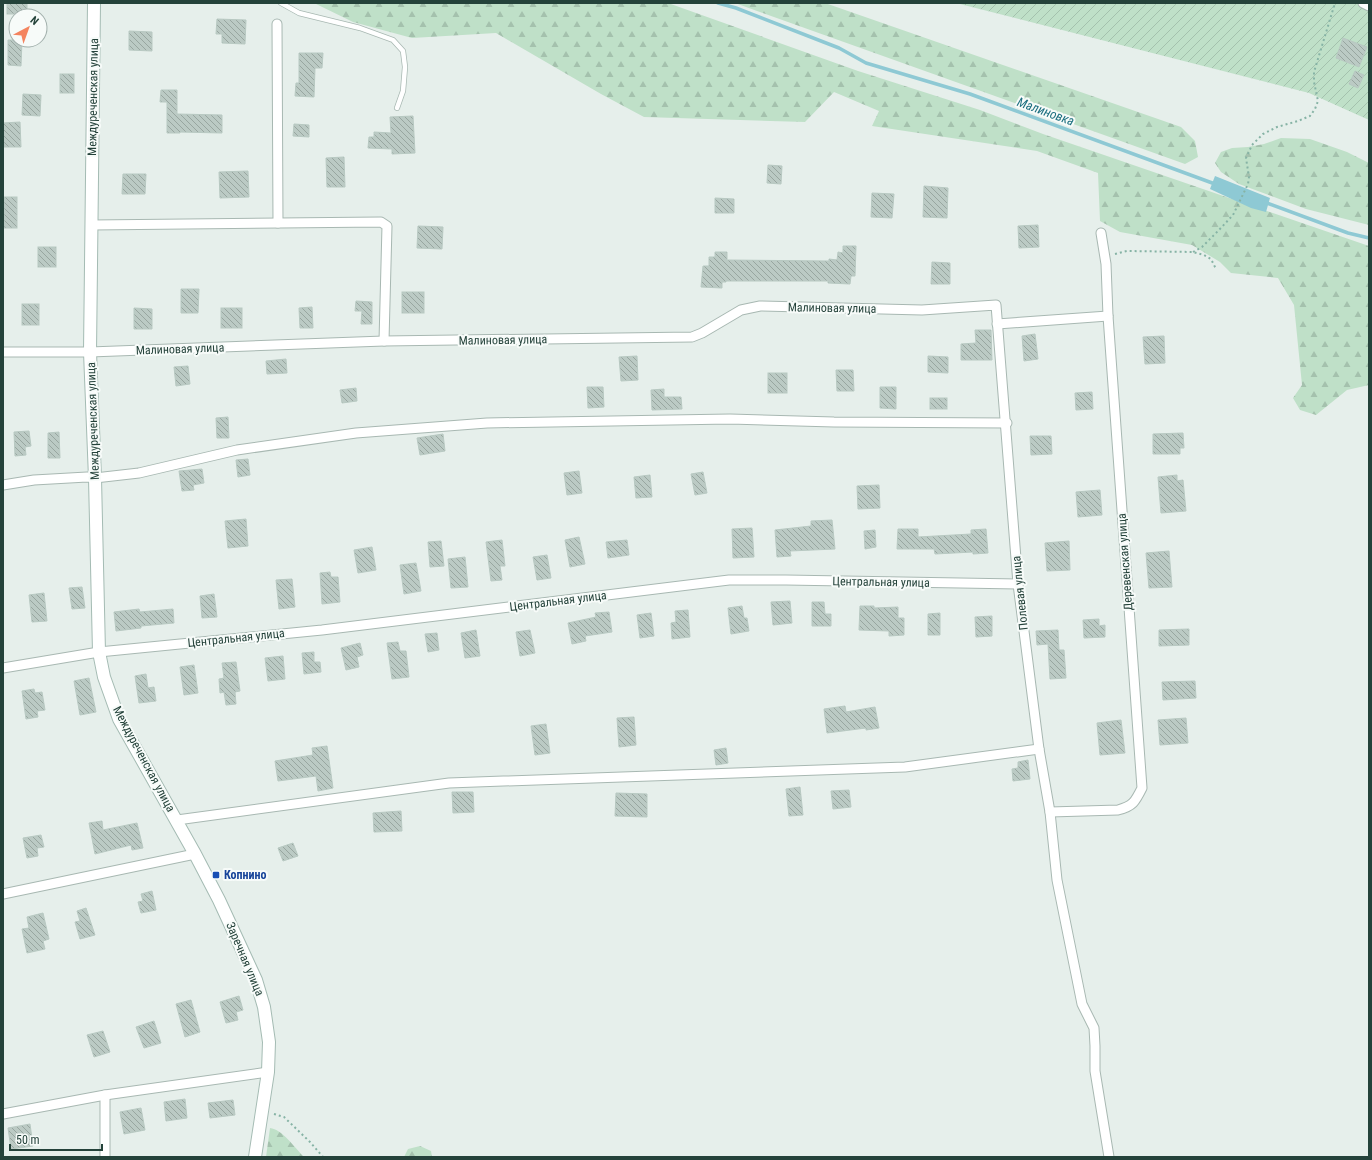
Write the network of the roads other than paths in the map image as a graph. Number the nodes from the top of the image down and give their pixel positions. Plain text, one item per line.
1 (94, 3) edge
2 (281, 3) edge
3 (1363, 3) edge
4 (1369, 6) edge
5 (277, 24) dead end
6 (397, 108) dead end
7 (278, 223) junction
8 (92, 225) junction
9 (1101, 233) dead end
10 (996, 305) joint
11 (1108, 316) junction
12 (998, 324) junction
13 (384, 341) junction
14 (3, 352) edge
15 (90, 352) junction
16 (1007, 423) junction
17 (95, 478) junction
18 (3, 485) edge
19 (1018, 584) junction
20 (99, 652) junction
21 (3, 668) edge
22 (1039, 749) junction
23 (1050, 812) junction
24 (177, 820) junction
25 (196, 854) junction
26 (3, 894) edge
27 (268, 1072) junction
28 (105, 1095) junction
29 (3, 1114) edge
30 (105, 1157) edge
31 (255, 1157) edge
32 (1109, 1157) edge

1 - 8 street, Междуреченская улица
2 - 6 lane
3 - 4 street
5 - 7 street
7 - 8 street
7 - 13 street
8 - 15 street, Междуреченская улица
9 - 11 street, Деревенская улица
10 - 12 street, Полевая улица
10 - 13 street, Малиновая улица
11 - 12 street
11 - 23 street, Деревенская улица
12 - 16 street, Полевая улица
13 - 15 street, Малиновая улица
14 - 15 street, Малиновая улица
15 - 17 street, Междуреченская улица
16 - 17 street
16 - 19 street, Полевая улица
17 - 18 street
17 - 20 street, Междуреченская улица
19 - 20 street, Центральная улица
19 - 22 street, Полевая улица
20 - 21 street, Центральная улица
20 - 24 street, Междуреченская улица
22 - 23 street, Полевая улица
22 - 24 street
23 - 32 street, Полевая улица
24 - 25 street, Заречная улица
25 - 26 street
25 - 27 street, Заречная улица
27 - 28 street
27 - 31 street, Заречная улица
28 - 29 street
28 - 30 street

